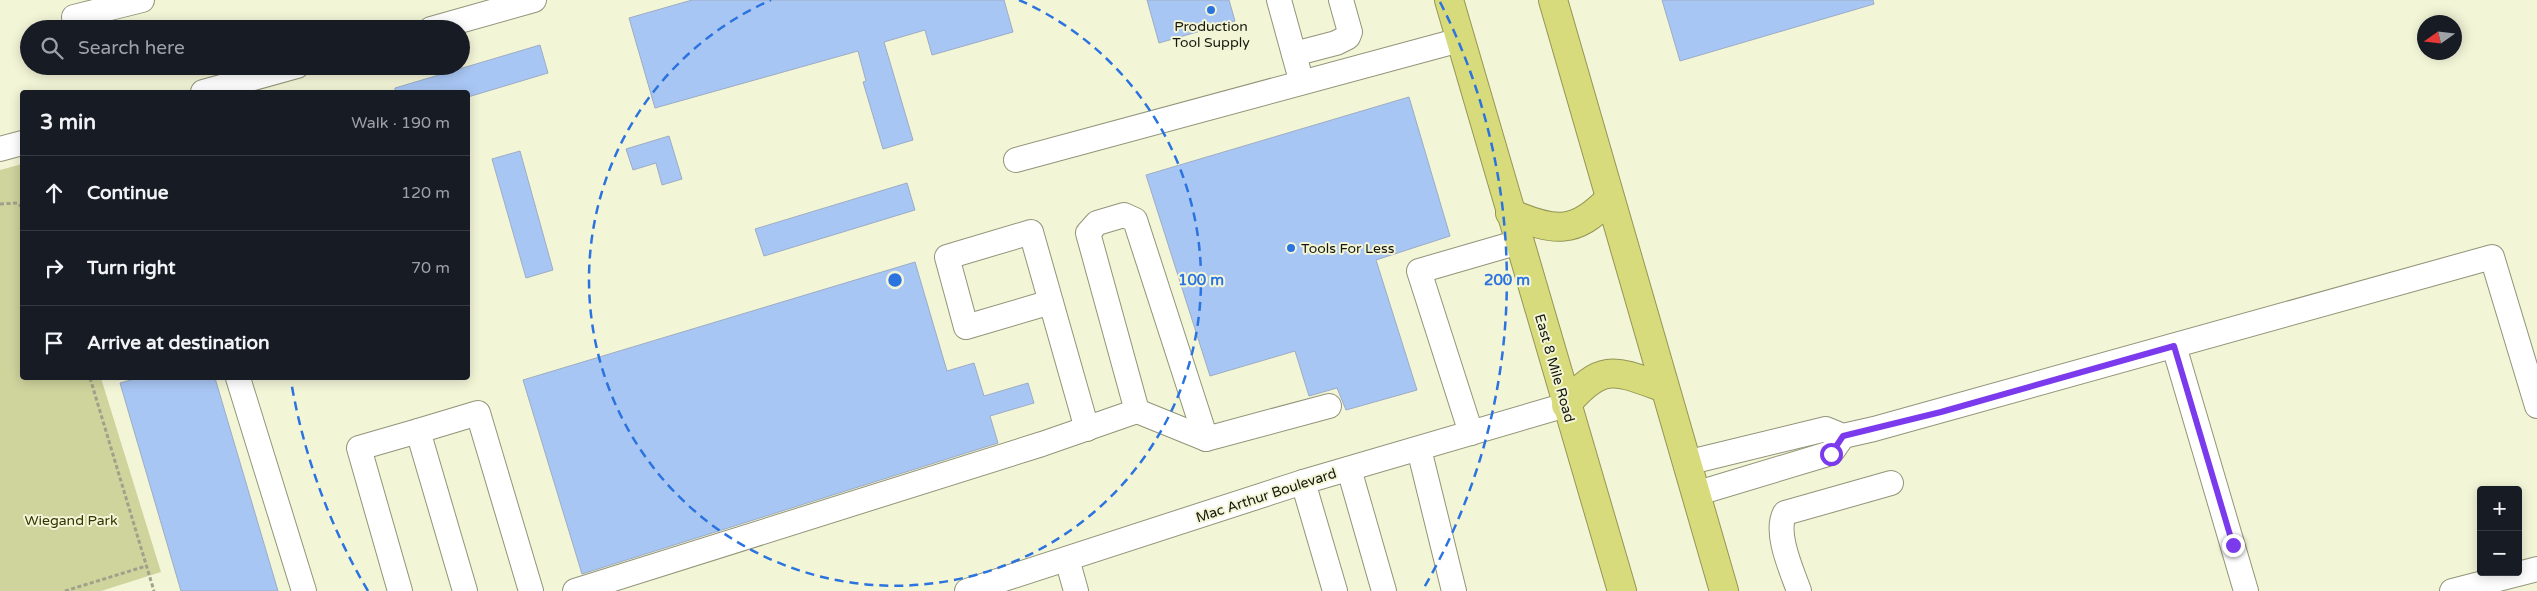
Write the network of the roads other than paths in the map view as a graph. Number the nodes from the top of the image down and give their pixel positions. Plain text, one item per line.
1 (142, 0) edge
2 (534, 0) edge
3 (1279, 0) edge
4 (1341, 0) edge
5 (1449, 0) edge
6 (1552, 0) edge
7 (464, 9) edge
8 (74, 17) dead end
9 (446, 20) edge
10 (1460, 40) junction
11 (1294, 54) junction
12 (264, 75) edge
13 (1302, 82) junction
14 (210, 90) edge
15 (20, 144) edge
16 (0, 149) edge
17 (1016, 160) dead end
18 (1609, 199) junction
19 (1510, 213) junction
20 (1518, 242) junction
21 (1051, 302) junction
22 (2174, 346) junction
23 (239, 380) edge
24 (1664, 388) junction
25 (1566, 405) junction
26 (1329, 406) dead end
27 (2537, 406) edge
28 (1137, 411) junction
29 (1087, 428) junction
30 (418, 431) junction
31 (1471, 433) junction
32 (1843, 436) junction
33 (1206, 439) junction
34 (1419, 449) junction
35 (1686, 463) junction
36 (1349, 469) junction
37 (1303, 482) junction
38 (1892, 483) dead end
39 (1695, 494) junction
40 (1067, 559) junction
41 (2537, 569) edge
42 (2496, 585) edge
43 (304, 591) edge
44 (400, 591) edge
45 (465, 591) edge
46 (531, 591) edge
47 (575, 591) edge
48 (967, 591) edge
49 (1076, 591) edge
50 (1335, 591) edge
51 (1384, 591) edge
52 (1454, 591) edge
53 (1622, 591) edge
54 (1724, 591) edge
55 (1799, 591) edge
56 (2246, 591) edge
57 (2452, 591) edge

1 - 8 street
2 - 7 street
3 - 11 street
4 - 11 street
5 - 10 highway, East 8 Mile Road
6 - 18 highway
7 - 9 street
10 - 13 street
10 - 19 highway, East 8 Mile Road
11 - 13 street
12 - 14 street
13 - 17 street
15 - 16 street
18 - 19 highway
18 - 24 highway
19 - 20 highway, East 8 Mile Road
20 - 25 highway, East 8 Mile Road
20 - 31 street
21 - 21 street
21 - 29 street
22 - 27 street
22 - 32 street
22 - 56 street
23 - 43 street
24 - 25 highway
24 - 35 highway
25 - 31 street, Mac Arthur Boulevard
25 - 53 highway, East 8 Mile Road
26 - 33 street
28 - 29 street
28 - 33 street
28 - 33 street
29 - 47 street
30 - 44 street
30 - 45 street
30 - 46 street
31 - 34 street, Mac Arthur Boulevard
32 - 35 street
32 - 39 street
34 - 36 street, Mac Arthur Boulevard
34 - 52 street
35 - 39 highway
36 - 37 street, Mac Arthur Boulevard
36 - 51 street
37 - 40 street, Mac Arthur Boulevard
37 - 50 street
38 - 55 street
39 - 54 highway
40 - 48 street, Mac Arthur Boulevard
40 - 49 street
41 - 42 street
42 - 57 street

